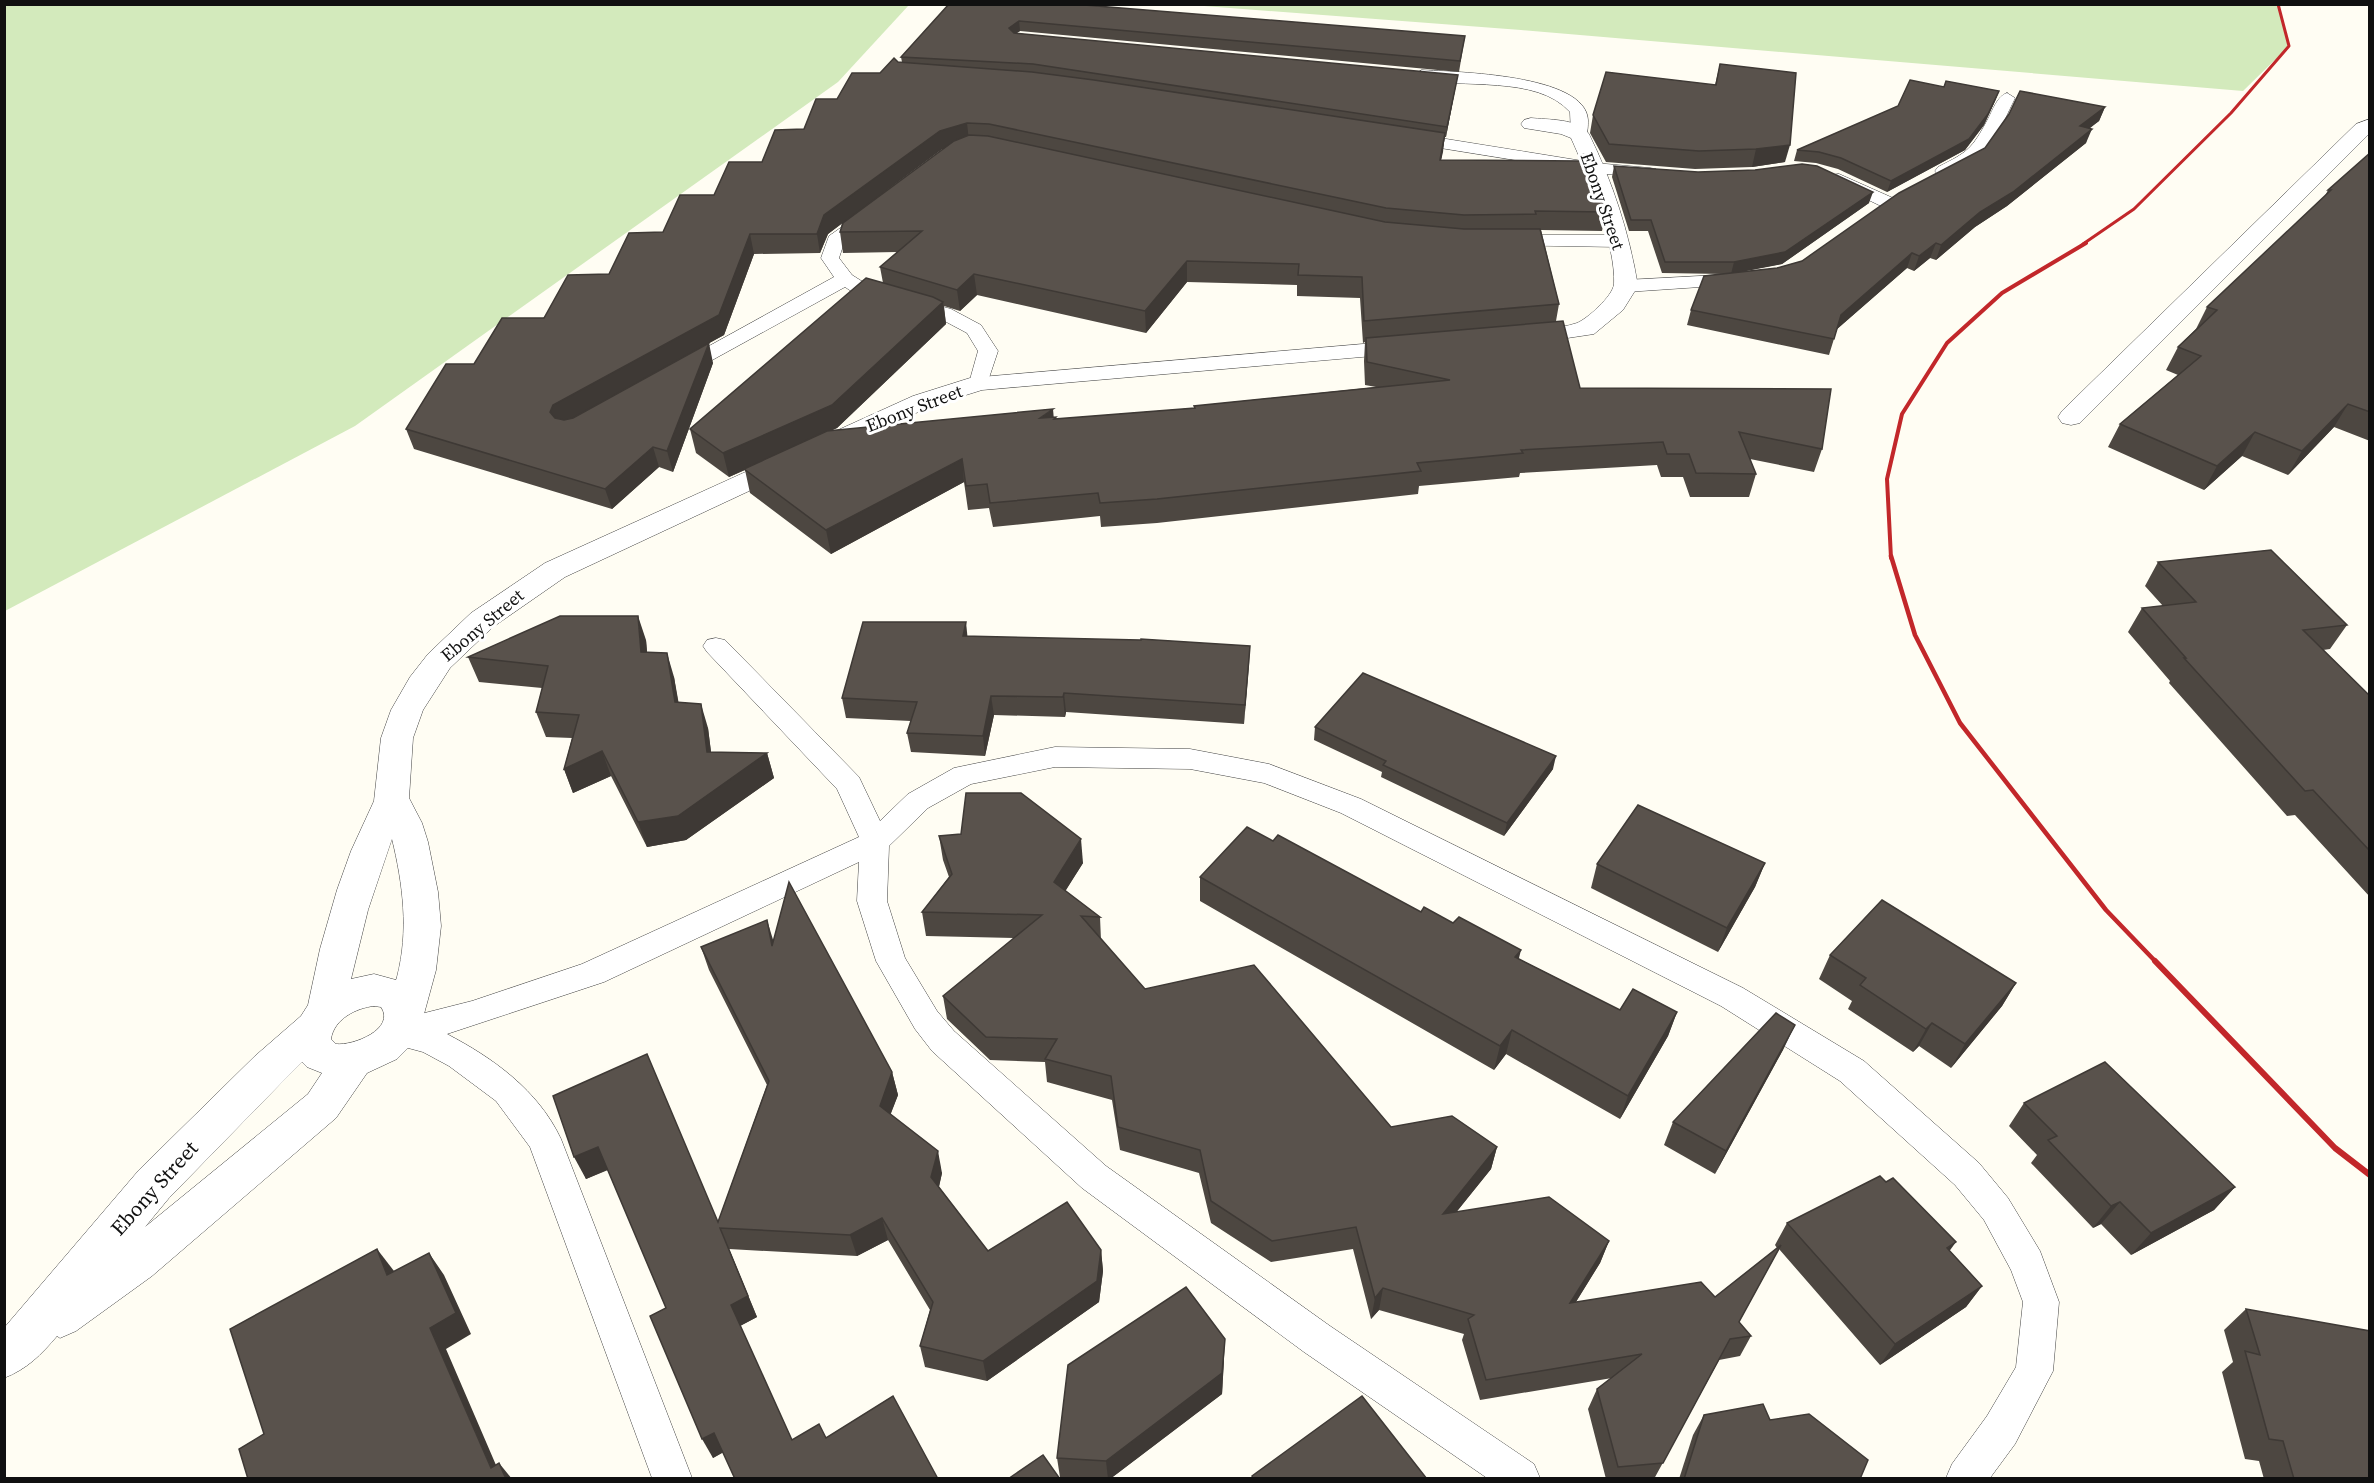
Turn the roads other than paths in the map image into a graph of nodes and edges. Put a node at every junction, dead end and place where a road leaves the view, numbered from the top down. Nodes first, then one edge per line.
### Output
1 (1412, 74) edge
2 (2007, 98) dead end
3 (1531, 124) dead end
4 (2370, 125) edge
5 (1579, 134) junction
6 (1392, 136) edge
7 (1595, 168) junction
8 (1823, 172) edge
9 (1668, 174) edge
10 (1925, 182) edge
11 (1906, 192) edge
12 (1887, 202) junction
13 (883, 205) edge
14 (1869, 215) edge
15 (1484, 241) edge
16 (1619, 241) junction
17 (1758, 278) edge
18 (845, 279) junction
19 (1626, 286) junction
20 (1492, 340) edge
21 (1433, 345) edge
22 (662, 380) edge
23 (979, 383) junction
24 (2071, 417) dead end
25 (716, 646) dead end
26 (392, 798) junction
27 (875, 842) junction
28 (320, 1018) junction
29 (400, 1022) junction
30 (353, 1061) junction
31 (14, 1349) edge
32 (672, 1479) edge
33 (1520, 1479) edge
34 (1966, 1479) edge

1 - 5 lane
2 - 10 lane
3 - 5 street, Ebony Street
4 - 24 street
5 - 7 street, Ebony Street
6 - 7 lane
7 - 9 lane
7 - 16 street, Ebony Street
8 - 12 lane
11 - 12 lane
12 - 14 lane
13 - 18 lane
15 - 16 lane
16 - 19 street, Ebony Street
17 - 19 lane
18 - 22 lane
18 - 23 lane
19 - 20 street
21 - 23 street, Ebony Street
23 - 26 street, Ebony Street
25 - 27 lane
26 - 28 street, Ebony Street
26 - 29 street
27 - 29 lane
27 - 33 lane
27 - 34 lane
28 - 29 street, Ebony Street
28 - 30 street, Ebony Street
28 - 31 street, Ebony Street
29 - 30 street
29 - 32 lane
30 - 31 street

